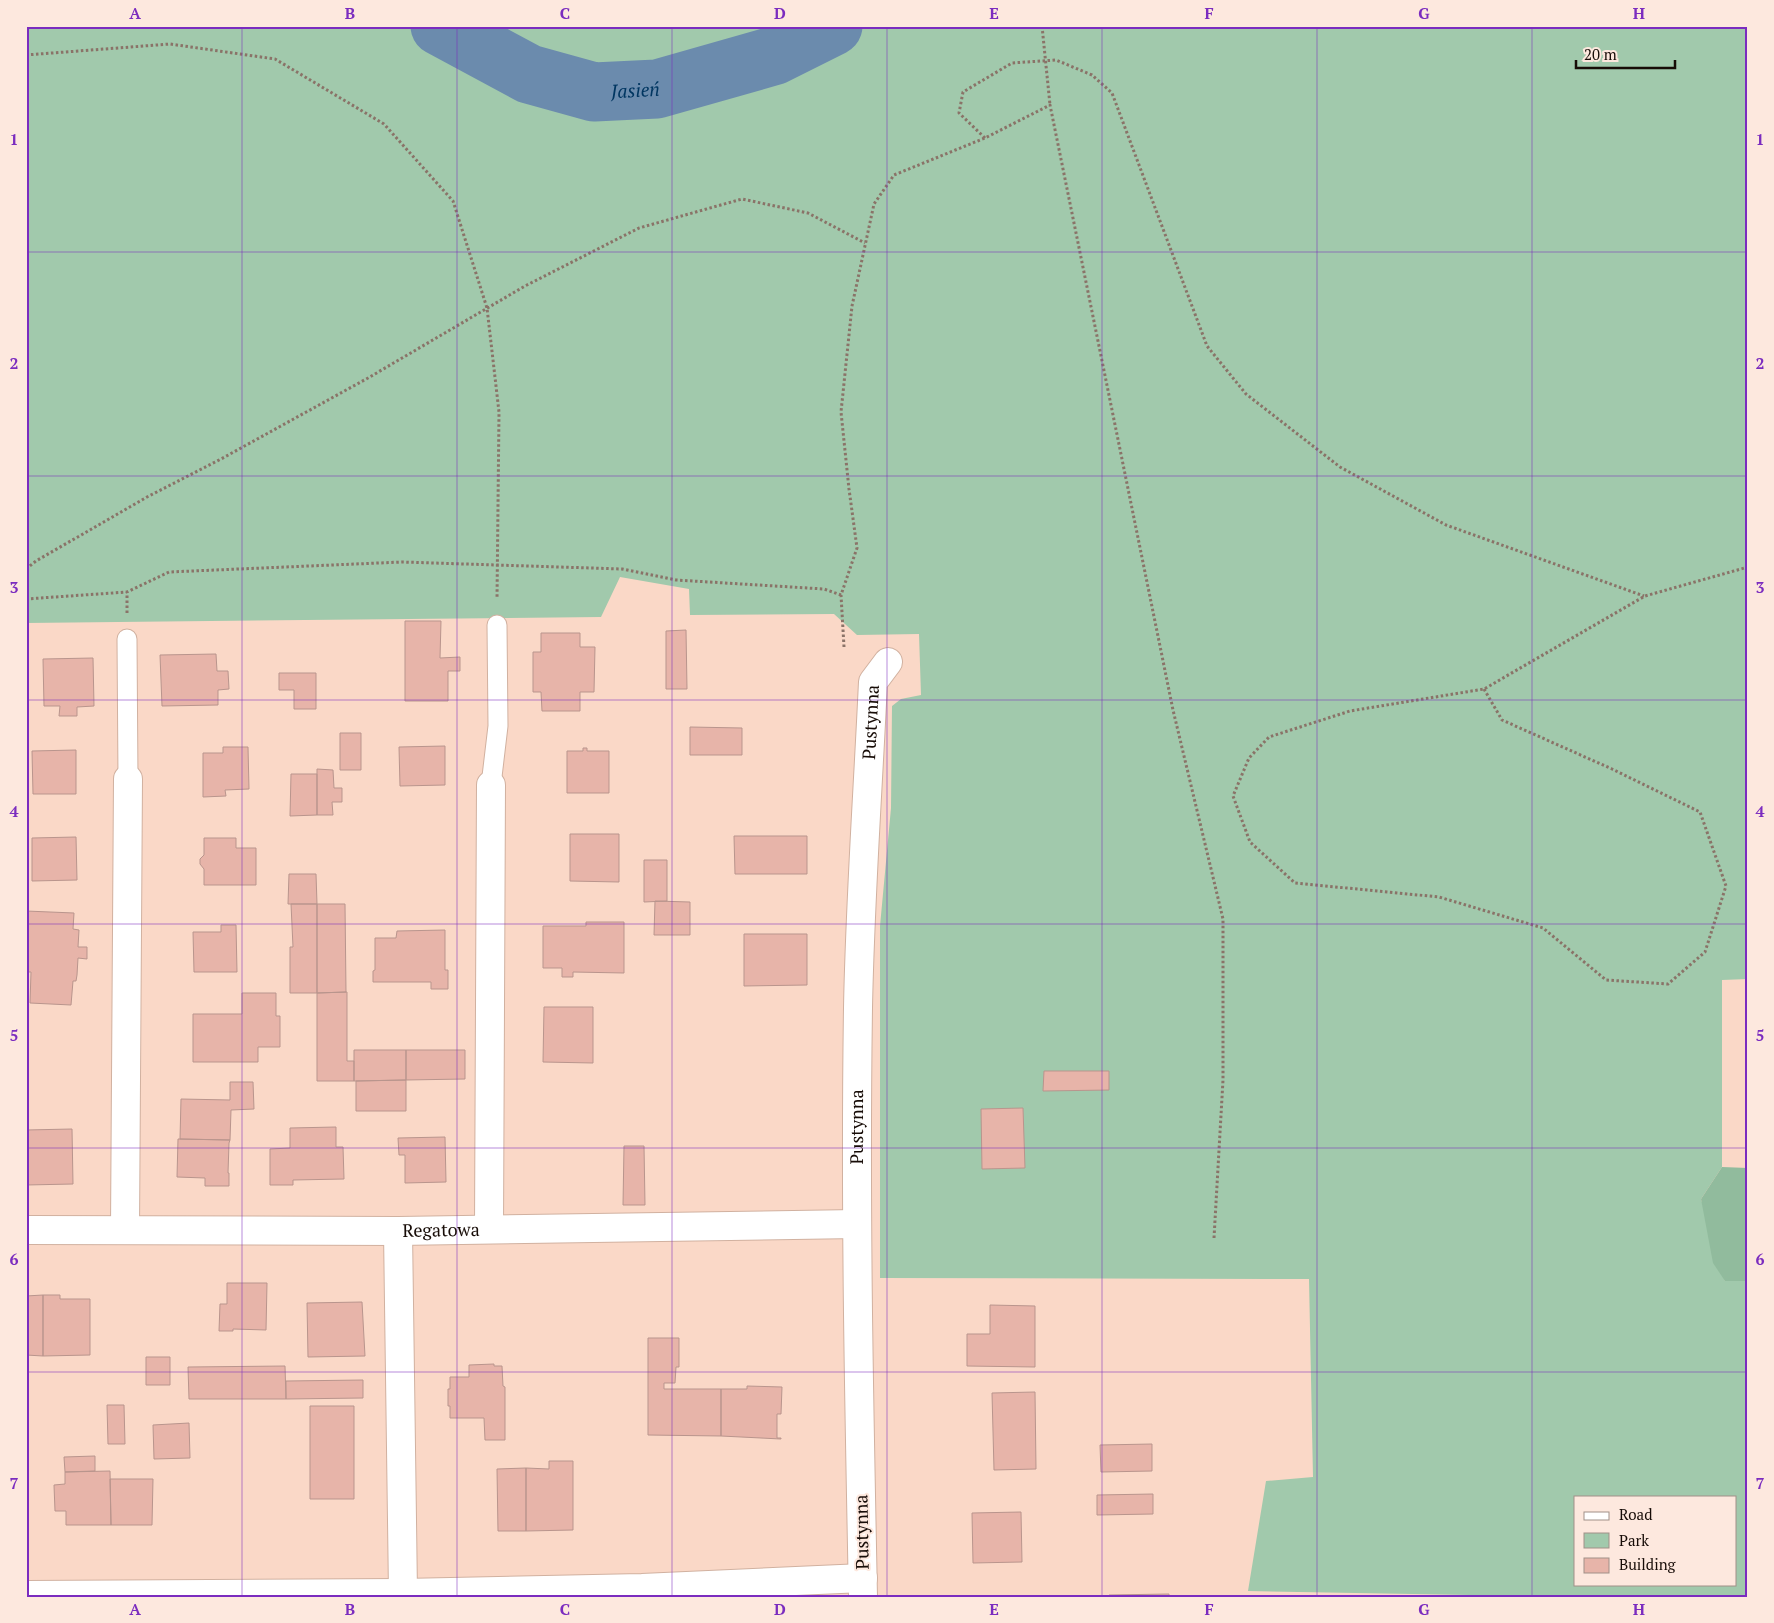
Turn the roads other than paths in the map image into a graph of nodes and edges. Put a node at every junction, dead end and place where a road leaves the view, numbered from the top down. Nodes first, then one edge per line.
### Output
1 (497, 625) road end
2 (127, 639) road end
3 (888, 662) dead end
4 (128, 779) joint
5 (491, 784) joint
6 (856, 1224) junction
7 (489, 1228) junction
8 (125, 1229) junction
9 (26, 1230) edge
10 (398, 1231) junction
11 (863, 1587) edge
12 (403, 1593) junction
13 (26, 1595) edge

1 - 5 lane
2 - 4 lane
3 - 6 street, Pustynna
4 - 8 street
5 - 7 street
6 - 7 street, Regatowa
6 - 11 street, Pustynna
7 - 10 street, Regatowa
8 - 9 street, Regatowa
8 - 10 street, Regatowa
10 - 12 street
11 - 12 street
12 - 13 street

